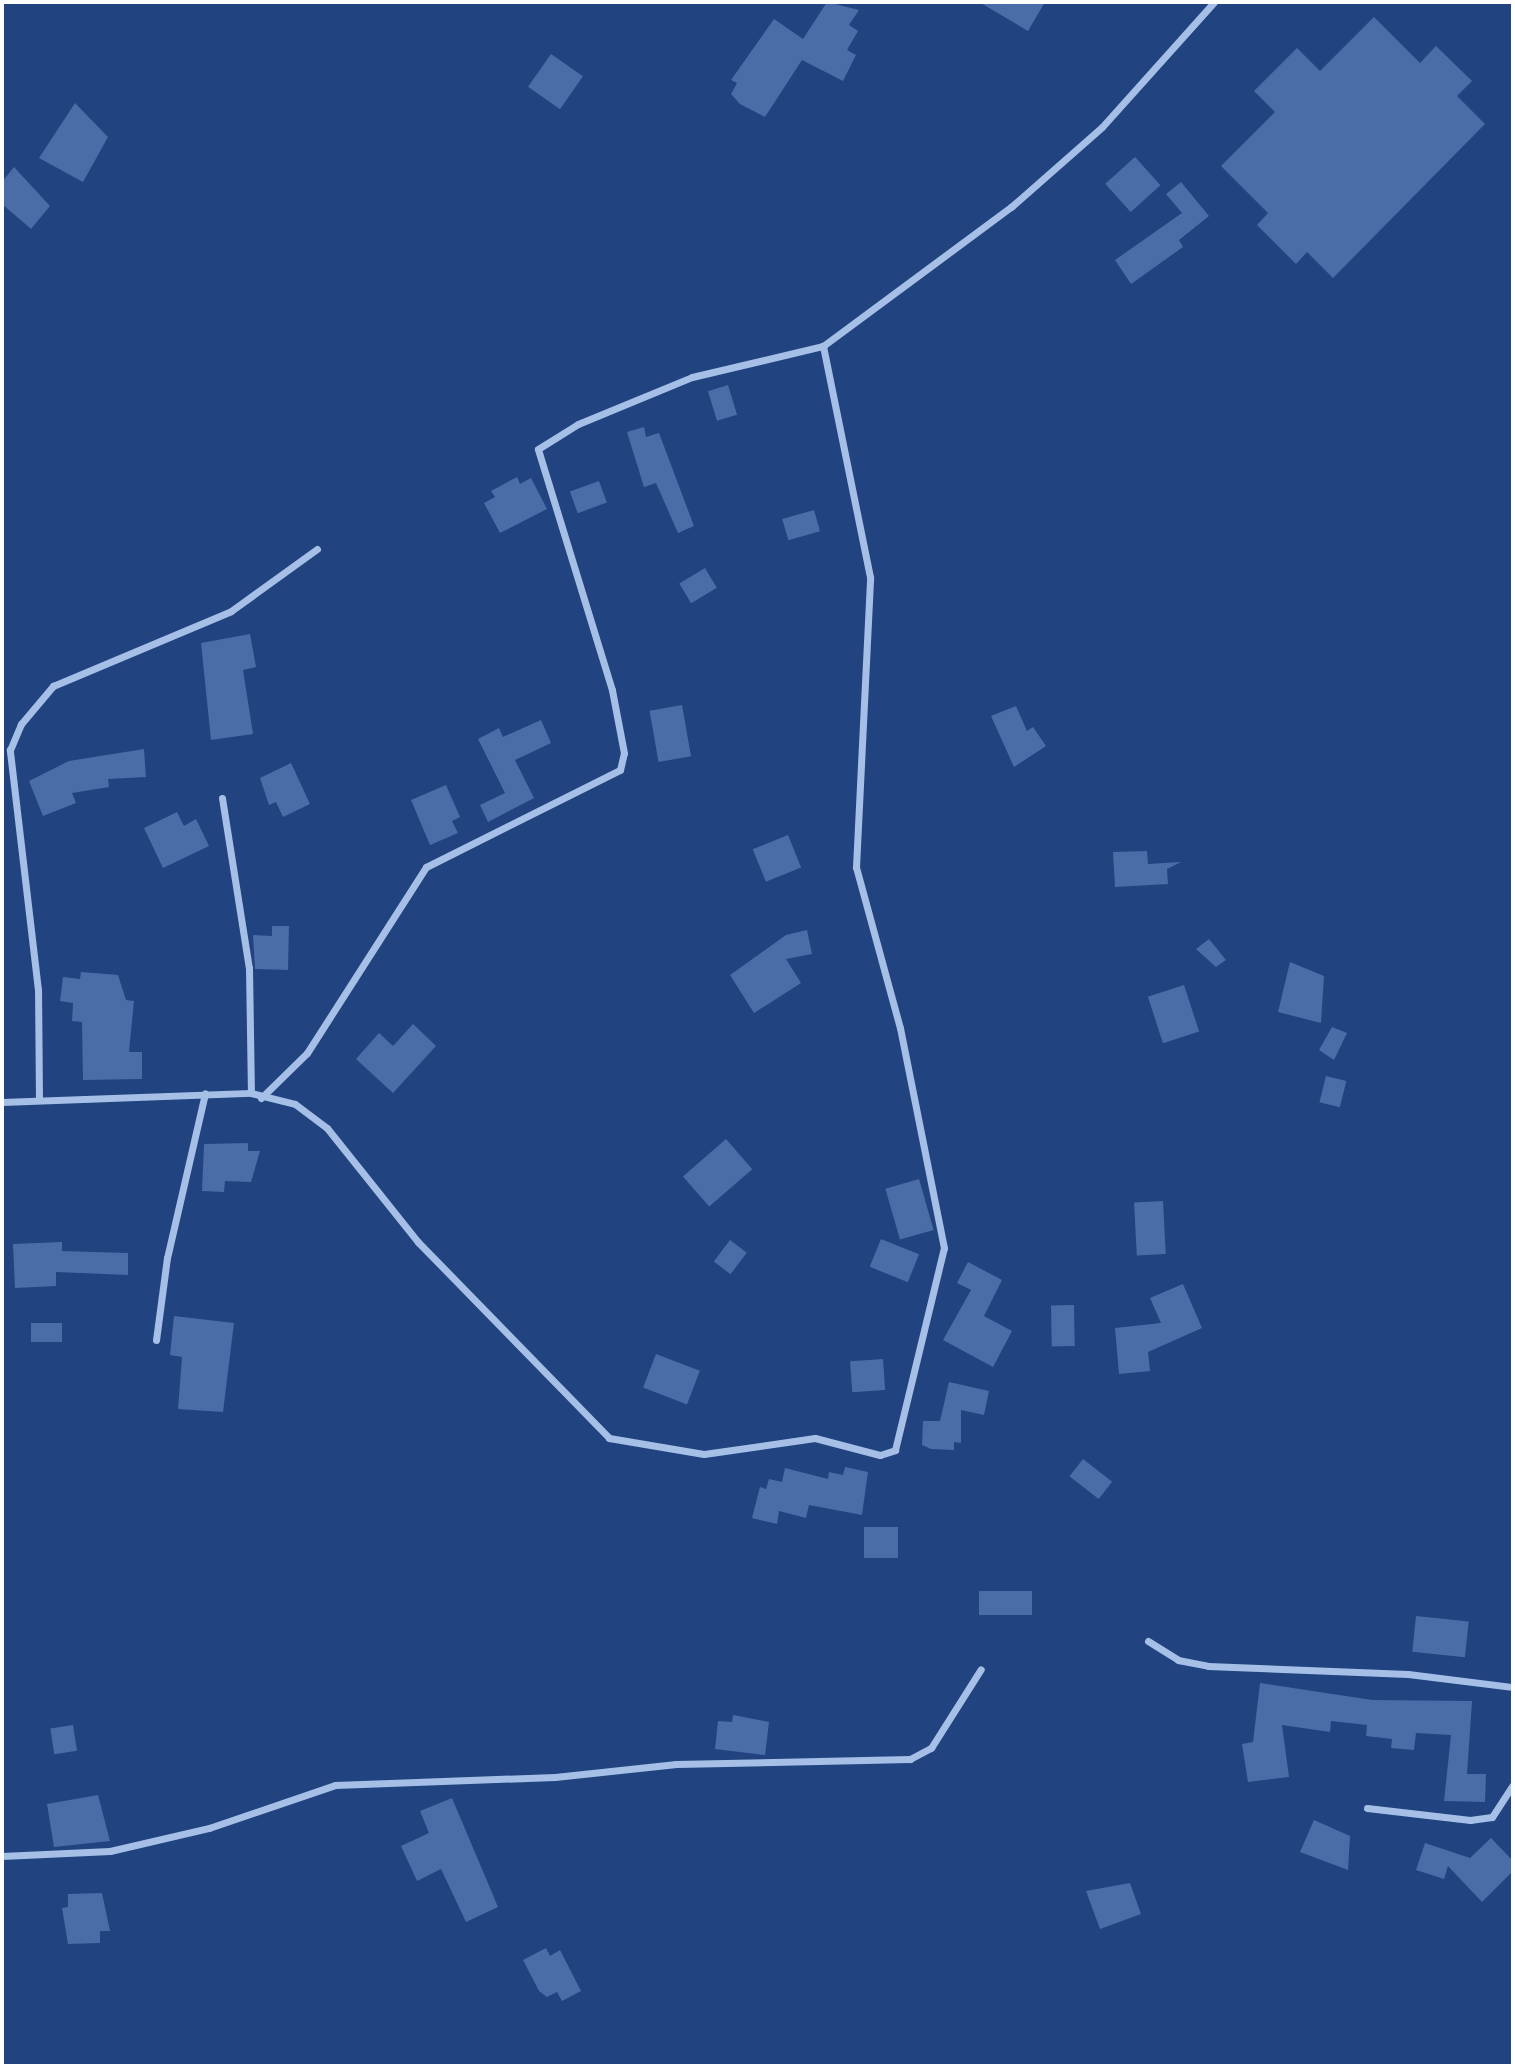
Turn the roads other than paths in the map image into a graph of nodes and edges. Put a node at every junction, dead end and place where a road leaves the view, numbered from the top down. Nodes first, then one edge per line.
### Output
1 (1214, 2) edge
2 (823, 346) junction
3 (317, 549) dead end
4 (222, 798) dead end
5 (205, 1093) junction
6 (251, 1093) junction
7 (261, 1098) junction
8 (39, 1100) junction
9 (2, 1102) edge
10 (156, 1340) dead end
11 (1147, 1641) dead end
12 (981, 1669) dead end
13 (1513, 1687) edge
14 (1513, 1785) edge
15 (1367, 1808) dead end
16 (2, 1857) edge

1 - 2 street
2 - 7 street
2 - 7 street
3 - 8 street
4 - 6 street
5 - 6 street
5 - 8 street
5 - 10 street
6 - 7 street
8 - 9 street
11 - 13 street
12 - 16 street
14 - 15 street

